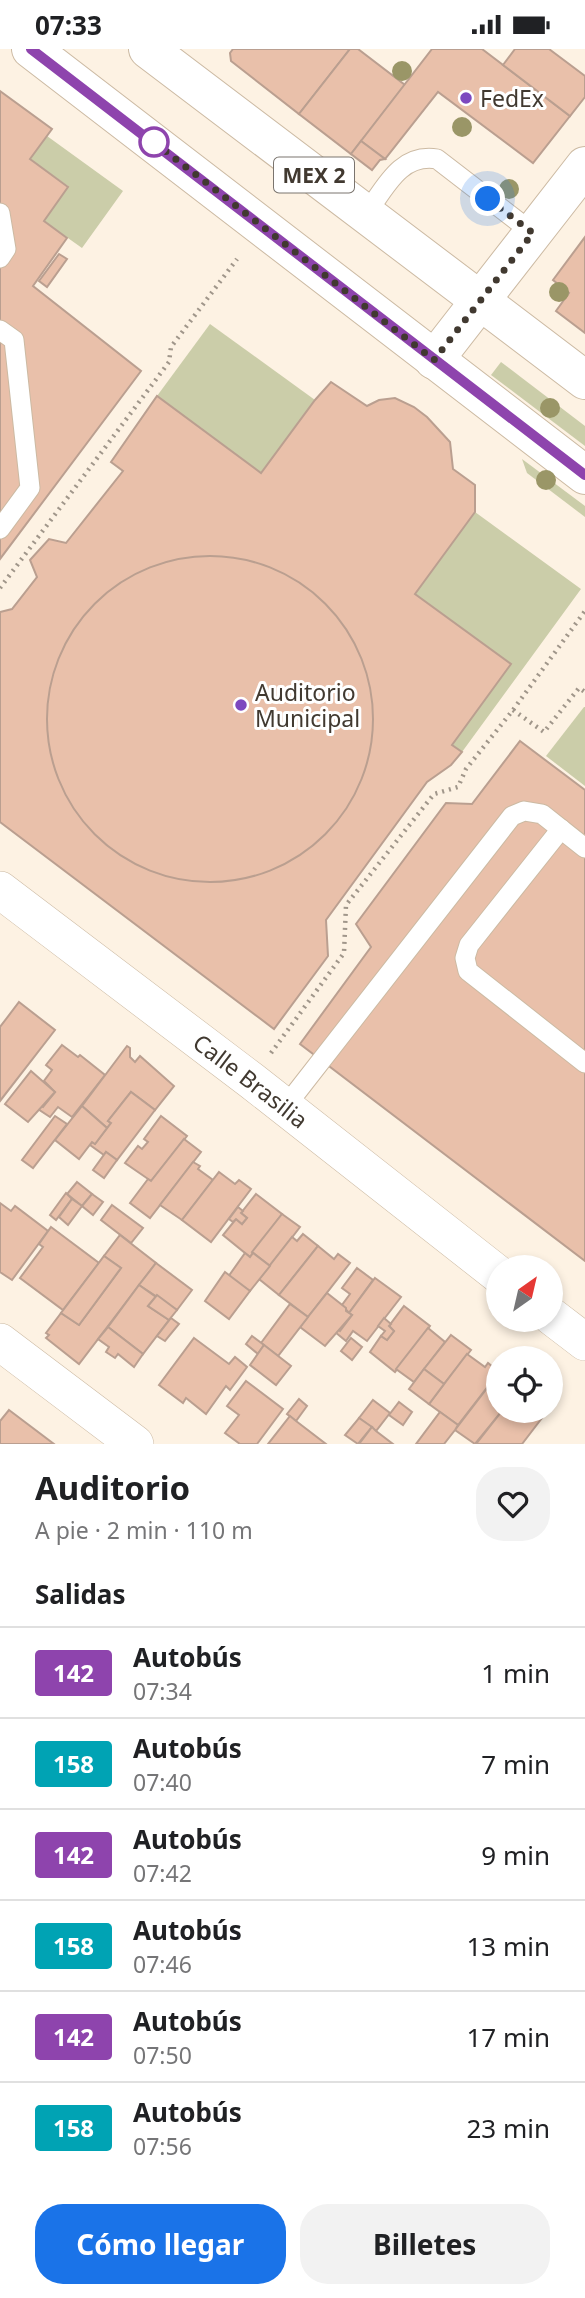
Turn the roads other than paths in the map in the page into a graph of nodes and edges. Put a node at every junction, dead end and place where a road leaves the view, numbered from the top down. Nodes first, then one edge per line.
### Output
1 (31, 49) edge
2 (169, 55) edge
3 (585, 166) edge
4 (0, 213) edge
5 (366, 214) junction
6 (533, 233) junction
7 (0, 258) edge
8 (480, 301) junction
9 (0, 330) edge
10 (434, 360) junction
11 (582, 371) edge
12 (585, 475) edge
13 (0, 529) edge
14 (577, 839) edge
15 (0, 891) edge
16 (585, 1063) edge
17 (285, 1107) junction
18 (486, 1265) edge
19 (564, 1326) edge
20 (0, 1342) edge
21 (585, 1342) edge
22 (135, 1444) edge

1 - 10 main road
2 - 5 main road, MEX 2
3 - 6 main road
4 - 7 lane
5 - 6 lane
5 - 8 main road, MEX 2
6 - 8 main road
8 - 10 main road
8 - 11 main road, MEX 2
9 - 13 lane
10 - 12 main road
14 - 16 lane
14 - 17 lane
15 - 17 street, Calle Brasilia
17 - 18 street, Calle Brasilia
19 - 21 street
20 - 22 street

